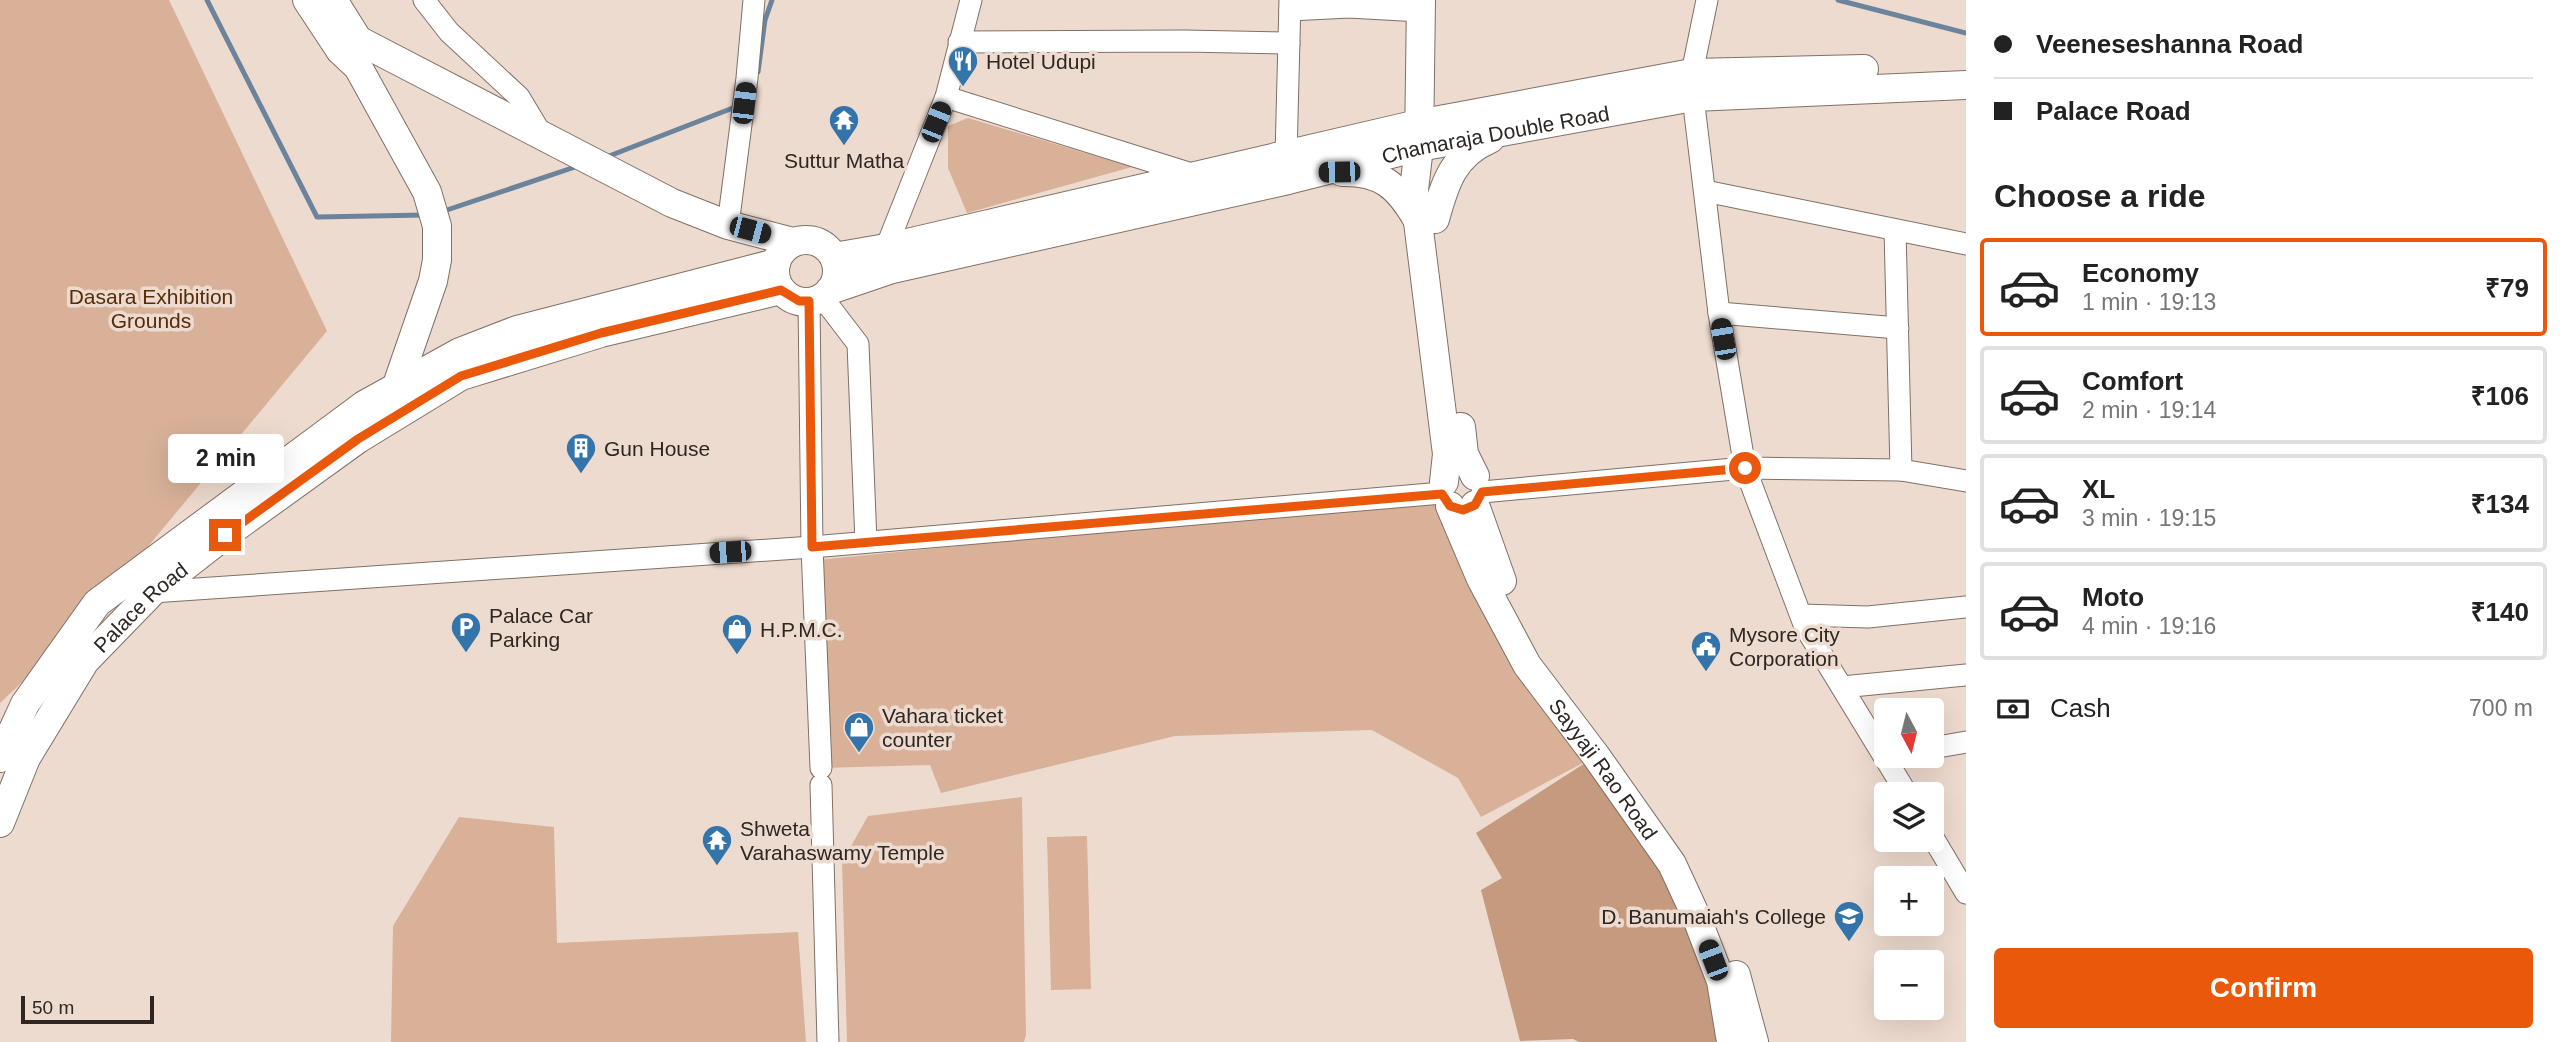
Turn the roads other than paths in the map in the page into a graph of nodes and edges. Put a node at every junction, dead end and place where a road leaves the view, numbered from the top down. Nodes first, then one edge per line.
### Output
1 (307, 0) edge
2 (333, 0) edge
3 (424, 0) edge
4 (754, 0) edge
5 (971, 0) edge
6 (1707, 0) edge
7 (1290, 5) edge
8 (1420, 5) edge
9 (959, 42) junction
10 (1289, 43) junction
11 (352, 52) junction
12 (1966, 67) edge
13 (1693, 85) junction
14 (1966, 85) edge
15 (946, 97) junction
16 (1522, 128) junction
17 (540, 132) junction
18 (1419, 136) junction
19 (1286, 156) junction
20 (1320, 172) junction
21 (1201, 177) junction
22 (1705, 191) junction
23 (1427, 220) junction
24 (728, 225) junction
25 (1895, 230) junction
26 (1966, 244) edge
27 (886, 248) junction
28 (834, 257) junction
29 (783, 265) junction
30 (820, 296) junction
31 (1719, 313) junction
32 (1898, 328) junction
33 (406, 395) junction
34 (1745, 468) junction
35 (1901, 470) junction
36 (1966, 481) edge
37 (1461, 492) junction
38 (866, 542) junction
39 (812, 547) junction
40 (152, 592) junction
41 (1966, 607) edge
42 (1801, 615) junction
43 (1966, 675) edge
44 (1842, 687) junction
45 (1874, 732) edge
46 (1966, 742) edge
47 (1944, 746) edge
48 (0, 758) edge
49 (0, 823) edge
50 (1942, 852) edge
51 (1966, 893) edge
52 (828, 1042) edge
53 (1731, 1042) edge
54 (1754, 1042) edge

1 - 11 main road
2 - 11 main road
3 - 17 street
4 - 24 street
5 - 9 street
6 - 13 street
7 - 8 street
7 - 10 street
8 - 18 main road, Sayyaji Rao Road
9 - 10 street
9 - 15 street
10 - 19 street
11 - 17 main road
11 - 33 main road
12 - 13 main road, Chamaraja Double Road
13 - 14 main road, Chamaraja Double Road
13 - 16 main road, Chamaraja Double Road
13 - 18 main road, Chamaraja Double Road
13 - 22 street
15 - 21 street
15 - 27 street
16 - 18 main road, Chamaraja Double Road
16 - 23 main road
17 - 24 main road
18 - 19 main road
18 - 20 main road, Chamaraja Double Road
18 - 23 main road, Sayyaji Rao Road
19 - 21 main road
20 - 23 main road
20 - 30 main road, Chamaraja Double Road
21 - 27 main road
22 - 25 street
22 - 31 street
23 - 37 main road, Sayyaji Rao Road
24 - 29 main road
25 - 26 street
25 - 32 street
27 - 28 main road
28 - 29 main road
28 - 30 main road
29 - 30 main road
29 - 33 main road
30 - 38 street
30 - 39 street
31 - 32 street
31 - 34 street
32 - 35 street
33 - 40 main road, Palace Road
33 - 48 main road
34 - 35 street
34 - 37 street
34 - 42 street
35 - 36 street
37 - 38 street
37 - 53 main road, Sayyaji Rao Road
37 - 54 main road, Sayyaji Rao Road
38 - 39 street
39 - 40 street
39 - 52 street
40 - 49 main road, Palace Road
41 - 42 street
42 - 44 street
43 - 44 street
44 - 45 street
46 - 47 street
50 - 51 street

